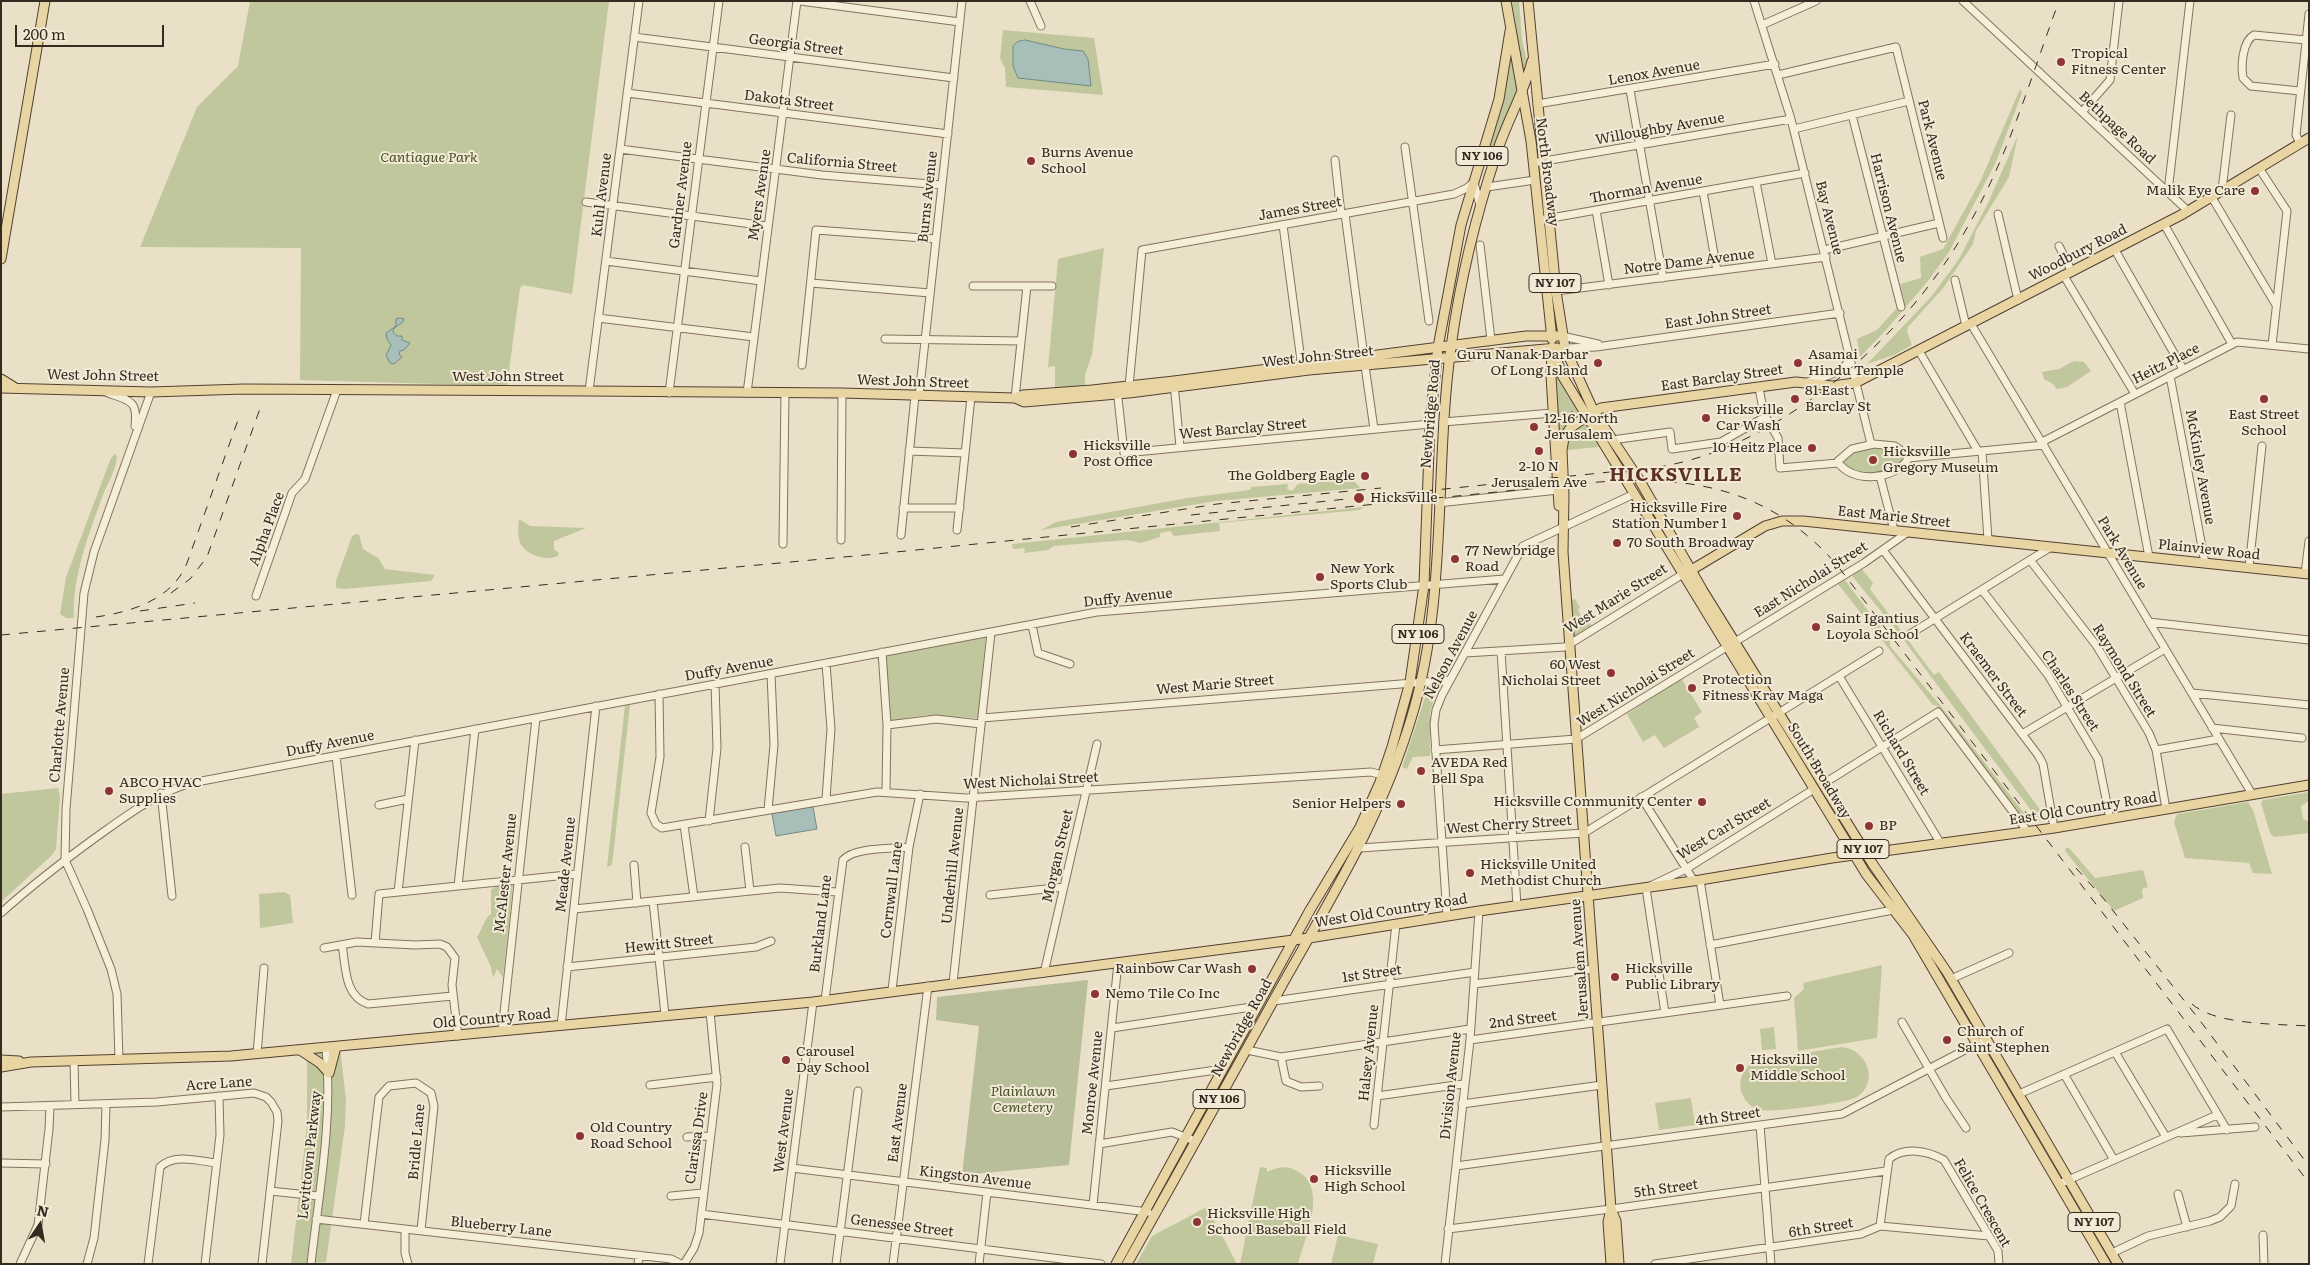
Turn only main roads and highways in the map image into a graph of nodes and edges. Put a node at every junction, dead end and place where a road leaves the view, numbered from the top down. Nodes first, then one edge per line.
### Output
1 (44, 1) edge
2 (1506, 1) edge
3 (1528, 1) edge
4 (1510, 31) junction
5 (1533, 59) junction
6 (1521, 92) junction
7 (2309, 138) edge
8 (1538, 163) junction
9 (1544, 219) junction
10 (1, 259) edge
11 (1551, 335) junction
12 (1562, 336) junction
13 (1451, 345) junction
14 (1438, 346) junction
15 (1552, 348) junction
16 (1565, 348) junction
17 (1436, 359) junction
18 (1449, 359) junction
19 (1365, 361) junction
20 (1302, 368) junction
21 (1246, 371) junction
22 (1, 379) edge
23 (1231, 380) junction
24 (1855, 383) joint
25 (1174, 384) junction
26 (1, 388) edge
27 (17, 388) junction
28 (1118, 391) junction
29 (1591, 414) junction
30 (1430, 428) junction
31 (1440, 473) junction
32 (1428, 504) junction
33 (1562, 528) junction
34 (1437, 531) junction
35 (2107, 552) joint
36 (1687, 572) junction
37 (2307, 574) edge
38 (1775, 715) junction
39 (1382, 775) junction
40 (1392, 779) junction
41 (2309, 785) edge
42 (1353, 838) junction
43 (1361, 844) junction
44 (1861, 854) junction
45 (1589, 896) junction
46 (1309, 938) junction
47 (1294, 940) junction
48 (953, 983) joint
49 (331, 1047) junction
50 (300, 1050) junction
51 (1, 1060) edge
52 (31, 1062) junction
53 (1, 1067) edge
54 (1190, 1139) junction
55 (1611, 1209) junction
56 (1116, 1264) edge
57 (1127, 1264) edge
58 (1611, 1264) edge
59 (1619, 1264) edge
60 (2106, 1264) edge
61 (2118, 1264) edge

1 - 10 main road
2 - 4 main road, North Broadway / NY 106
3 - 5 main road, North Broadway / NY 106
4 - 6 main road, North Broadway / NY 107
4 - 14 main road, NY 106
5 - 6 main road, Newbridge Road / NY 106
5 - 8 main road, North Broadway / NY 107
6 - 8 main road, North Broadway / NY 107
6 - 13 main road, Newbridge Road / NY 106
7 - 24 main road, Woodbury Road
8 - 9 main road, North Broadway / NY 107
8 - 9 main road, North Broadway / NY 107
9 - 11 main road, North Broadway / NY 107
9 - 12 main road, North Broadway / NY 107
11 - 12 main road, West John Street
11 - 13 main road, West John Street
11 - 15 main road, North Broadway / NY 107
12 - 16 main road, North Broadway / NY 107
13 - 14 main road, West John Street
13 - 18 main road, Newbridge Road / NY 106
14 - 17 main road, NY 106
14 - 19 main road, West John Street
15 - 16 main road, West John Street
15 - 18 main road, West John Street
15 - 29 main road, South Broadway / NY 107
15 - 33 main road, Jerusalem Avenue
16 - 29 main road, South Broadway / NY 107
17 - 18 main road, West John Street
17 - 19 main road, West John Street
17 - 30 main road, NY 106
18 - 31 main road, Newbridge Road / NY 106
19 - 20 main road, West John Street
20 - 21 main road, West John Street
20 - 23 main road, West John Street
21 - 23 main road
21 - 25 main road, West John Street
22 - 27 main road
23 - 25 main road, West John Street
24 - 29 main road, East Barclay Street
25 - 28 main road, West John Street
25 - 28 main road, West John Street
26 - 27 main road, West John Street
27 - 28 main road, West John Street
29 - 33 main road, Jerusalem Avenue
29 - 36 main road, South Broadway / NY 107
29 - 36 main road, South Broadway / NY 107
30 - 31 main road
30 - 32 main road, NY 106
31 - 34 main road, Newbridge Road / NY 106
32 - 34 main road
32 - 39 main road, NY 106
33 - 45 main road, Jerusalem Avenue
34 - 40 main road, Newbridge Road / NY 106
35 - 36 main road, East Marie Street
35 - 37 main road, Plainview Road
36 - 38 main road, South Broadway / NY 107
36 - 38 main road, South Broadway / NY 107
38 - 44 main road, South Broadway / NY 107
38 - 44 main road, South Broadway / NY 107
39 - 40 main road
39 - 42 main road, NY 106
40 - 43 main road, NY 106
41 - 44 main road, East Old Country Road
42 - 43 main road
42 - 47 main road, NY 106
43 - 46 main road, NY 106
44 - 45 main road, West Old Country Road
44 - 60 main road, South Broadway / NY 107
44 - 61 main road, South Broadway / NY 107
45 - 46 main road, West Old Country Road
45 - 55 main road, Jerusalem Avenue
46 - 47 main road, West Old Country Road
46 - 54 main road, Newbridge Road / NY 106
47 - 48 main road, West Old Country Road
47 - 54 main road, Newbridge Road / NY 106
48 - 49 main road, Old Country Road
49 - 50 main road, Old Country Road
49 - 50 main road
50 - 52 main road, Old Country Road
51 - 52 main road, Old Country Road
52 - 53 main road, Old Country Road
54 - 56 main road, Newbridge Road / NY 106
54 - 57 main road, Newbridge Road / NY 106
55 - 58 main road, Jerusalem Avenue
55 - 59 main road, Jerusalem Avenue

